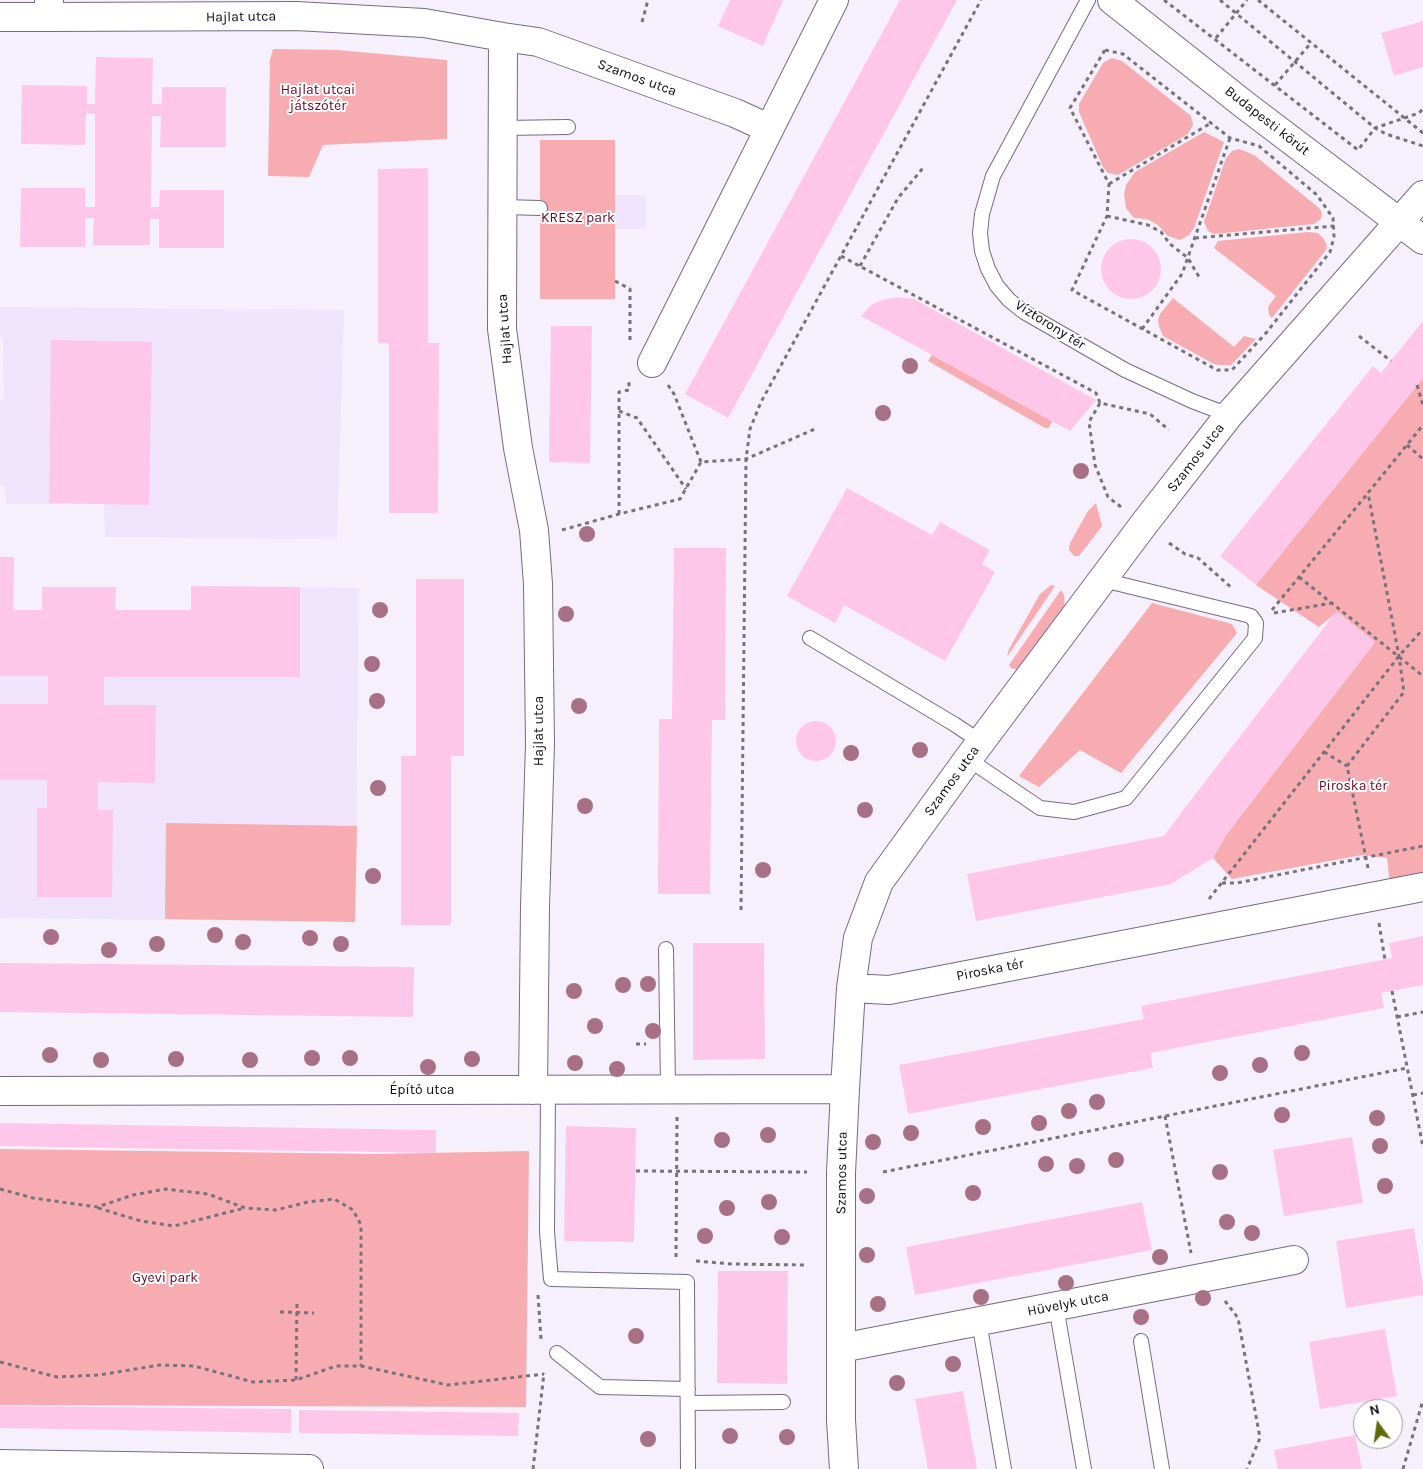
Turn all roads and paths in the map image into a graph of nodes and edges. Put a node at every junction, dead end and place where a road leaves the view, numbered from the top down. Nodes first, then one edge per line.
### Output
1 (648, 0) edge
2 (834, 0) edge
3 (981, 0) edge
4 (1088, 0) edge
5 (1112, 0) edge
6 (1164, 0) edge
7 (1220, 0) edge
8 (1247, 0) edge
9 (1258, 0) edge
10 (49, 8) edge
11 (1237, 13) junction
12 (0, 17) edge
13 (642, 22) dead end
14 (503, 37) junction
15 (1216, 39) junction
16 (1311, 43) junction
17 (1296, 62) junction
18 (1275, 85) junction
19 (1423, 109) edge
20 (1405, 118) junction
21 (1212, 123) junction
22 (568, 127) dead end
23 (503, 128) junction
24 (768, 128) junction
25 (1375, 128) junction
26 (1423, 133) edge
27 (1230, 138) junction
28 (1423, 146) edge
29 (923, 168) dead end
30 (1109, 184) junction
31 (1423, 195) edge
32 (503, 207) junction
33 (540, 208) dead end
34 (1107, 216) junction
35 (1400, 222) junction
36 (1334, 226) junction
37 (1195, 238) junction
38 (1423, 240) edge
39 (841, 256) junction
40 (1188, 258) junction
41 (860, 266) junction
42 (1200, 277) dead end
43 (615, 281) dead end
44 (1142, 329) junction
45 (1359, 336) dead end
46 (630, 344) dead end
47 (1391, 360) dead end
48 (641, 367) junction
49 (1417, 385) dead end
50 (1100, 403) junction
51 (1423, 405) edge
52 (618, 411) junction
53 (1229, 415) junction
54 (1423, 425) edge
55 (815, 429) dead end
56 (1168, 430) dead end
57 (1407, 445) junction
58 (746, 459) junction
59 (1423, 459) edge
60 (702, 462) junction
61 (686, 488) junction
62 (1368, 493) junction
63 (1121, 508) dead end
64 (619, 514) junction
65 (534, 530) junction
66 (1169, 543) dead end
67 (1299, 577) junction
68 (1103, 580) junction
69 (1234, 589) dead end
70 (1332, 603) junction
71 (1423, 629) edge
72 (810, 638) dead end
73 (1399, 656) junction
74 (1423, 676) edge
75 (974, 751) junction
76 (1324, 752) junction
77 (1347, 766) junction
78 (1423, 846) edge
79 (1366, 856) junction
80 (1222, 883) junction
81 (1423, 887) edge
82 (1374, 896) junction
83 (741, 910) dead end
84 (1186, 932) junction
85 (666, 949) dead end
86 (1385, 960) dead end
87 (851, 988) junction
88 (1392, 991) dead end
89 (1423, 1012) edge
90 (1397, 1017) junction
91 (1407, 1068) junction
92 (672, 1089) junction
93 (845, 1089) junction
94 (541, 1090) junction
95 (0, 1091) edge
96 (1423, 1093) edge
97 (1412, 1095) junction
98 (1165, 1116) junction
99 (1421, 1131) edge
100 (1423, 1146) edge
101 (636, 1172) dead end
102 (677, 1172) junction
103 (807, 1172) dead end
104 (883, 1172) dead end
105 (0, 1189) edge
106 (97, 1207) junction
107 (245, 1208) junction
108 (684, 1260) dead end
109 (1294, 1260) dead end
110 (693, 1261) dead end
111 (805, 1265) dead end
112 (1201, 1278) junction
113 (551, 1279) junction
114 (297, 1300) dead end
115 (1056, 1306) junction
116 (280, 1312) dead end
117 (297, 1312) junction
118 (314, 1313) dead end
119 (979, 1321) junction
120 (1141, 1341) dead end
121 (542, 1345) dead end
122 (841, 1348) junction
123 (557, 1353) dead end
124 (0, 1362) edge
125 (543, 1364) dead end
126 (360, 1366) junction
127 (544, 1374) junction
128 (296, 1380) junction
129 (688, 1389) junction
130 (1423, 1400) edge
131 (783, 1402) dead end
132 (689, 1403) junction
133 (1422, 1405) edge
134 (0, 1464) edge
135 (309, 1469) edge
136 (533, 1469) edge
137 (688, 1469) edge
138 (844, 1469) edge
139 (1004, 1469) edge
140 (1084, 1469) edge
141 (1162, 1469) edge
142 (1246, 1469) edge
143 (1403, 1469) edge

1 - 13 path
2 - 24 street
3 - 39 path
4 - 53 lane, Víztorony tér
5 - 35 street, Budapesti körút
6 - 15 path
7 - 11 path
8 - 11 path
9 - 16 path
10 - 12 street
10 - 14 street, Hajlat utca
11 - 15 path
11 - 17 path
14 - 23 street, Hajlat utca
14 - 24 street, Szamos utca
15 - 18 path
16 - 17 path
16 - 20 path
17 - 18 path
17 - 25 path
18 - 25 path
19 - 20 path
20 - 25 path
20 - 26 path
21 - 27 path
21 - 30 path
21 - 30 path
22 - 23 lane
23 - 32 street, Hajlat utca
24 - 48 street
25 - 28 path
27 - 36 path
27 - 37 path
29 - 41 path
30 - 34 path
31 - 35 street, Szamos utca
32 - 33 lane
32 - 65 street, Hajlat utca
34 - 40 path
34 - 44 path
35 - 38 street, Budapesti körút
35 - 53 street, Szamos utca
36 - 37 path
36 - 44 path
37 - 40 path
39 - 41 path
39 - 58 path
40 - 42 path
40 - 44 path
41 - 50 path
43 - 46 path
45 - 47 path
48 - 52 path
48 - 60 path
49 - 51 path
50 - 56 path
50 - 63 path
52 - 61 path
52 - 64 path
53 - 68 street, Szamos utca
54 - 57 path
55 - 58 path
57 - 59 path
57 - 62 path
58 - 60 path
58 - 83 path
60 - 61 path
61 - 64 path
62 - 67 path
62 - 73 path
64 - 65 path
65 - 94 street, Hajlat utca
66 - 69 path
67 - 70 path
67 - 70 path
68 - 75 street, Szamos utca
68 - 75 lane
70 - 73 path
71 - 73 path
72 - 75 lane
73 - 74 path
73 - 76 path
73 - 77 path
75 - 87 street, Szamos utca
76 - 77 path
76 - 80 path
77 - 79 path
78 - 79 path
79 - 80 path
79 - 82 path
80 - 84 path
81 - 82 street, Piroska tér
82 - 84 street, Piroska tér
82 - 86 path
84 - 87 street, Piroska tér
85 - 92 lane
87 - 93 street, Szamos utca
88 - 90 path
89 - 90 path
90 - 91 path
91 - 97 path
91 - 98 path
92 - 93 street, Építő utca
92 - 94 street, Építő utca
92 - 102 path
93 - 122 street, Szamos utca
94 - 95 street, Építő utca
94 - 113 lane
96 - 97 path
97 - 99 path
98 - 104 path
98 - 112 path
99 - 100 path
101 - 102 path
102 - 103 path
102 - 108 path
105 - 106 path
106 - 107 path
106 - 107 path
107 - 126 path
109 - 112 street, Hüvelyk utca
110 - 111 path
112 - 115 street, Hüvelyk utca
112 - 142 path
113 - 121 path
113 - 129 lane
114 - 117 path
115 - 119 street, Hüvelyk utca
115 - 140 lane
116 - 117 path
117 - 118 path
117 - 128 path
119 - 122 street, Hüvelyk utca
119 - 139 lane
120 - 141 lane
122 - 138 street, Szamos utca
123 - 129 lane
124 - 128 path
125 - 127 path
126 - 127 path
126 - 128 path
127 - 136 path
129 - 132 lane
130 - 133 path
131 - 132 lane
132 - 137 lane
133 - 143 path
134 - 135 street

